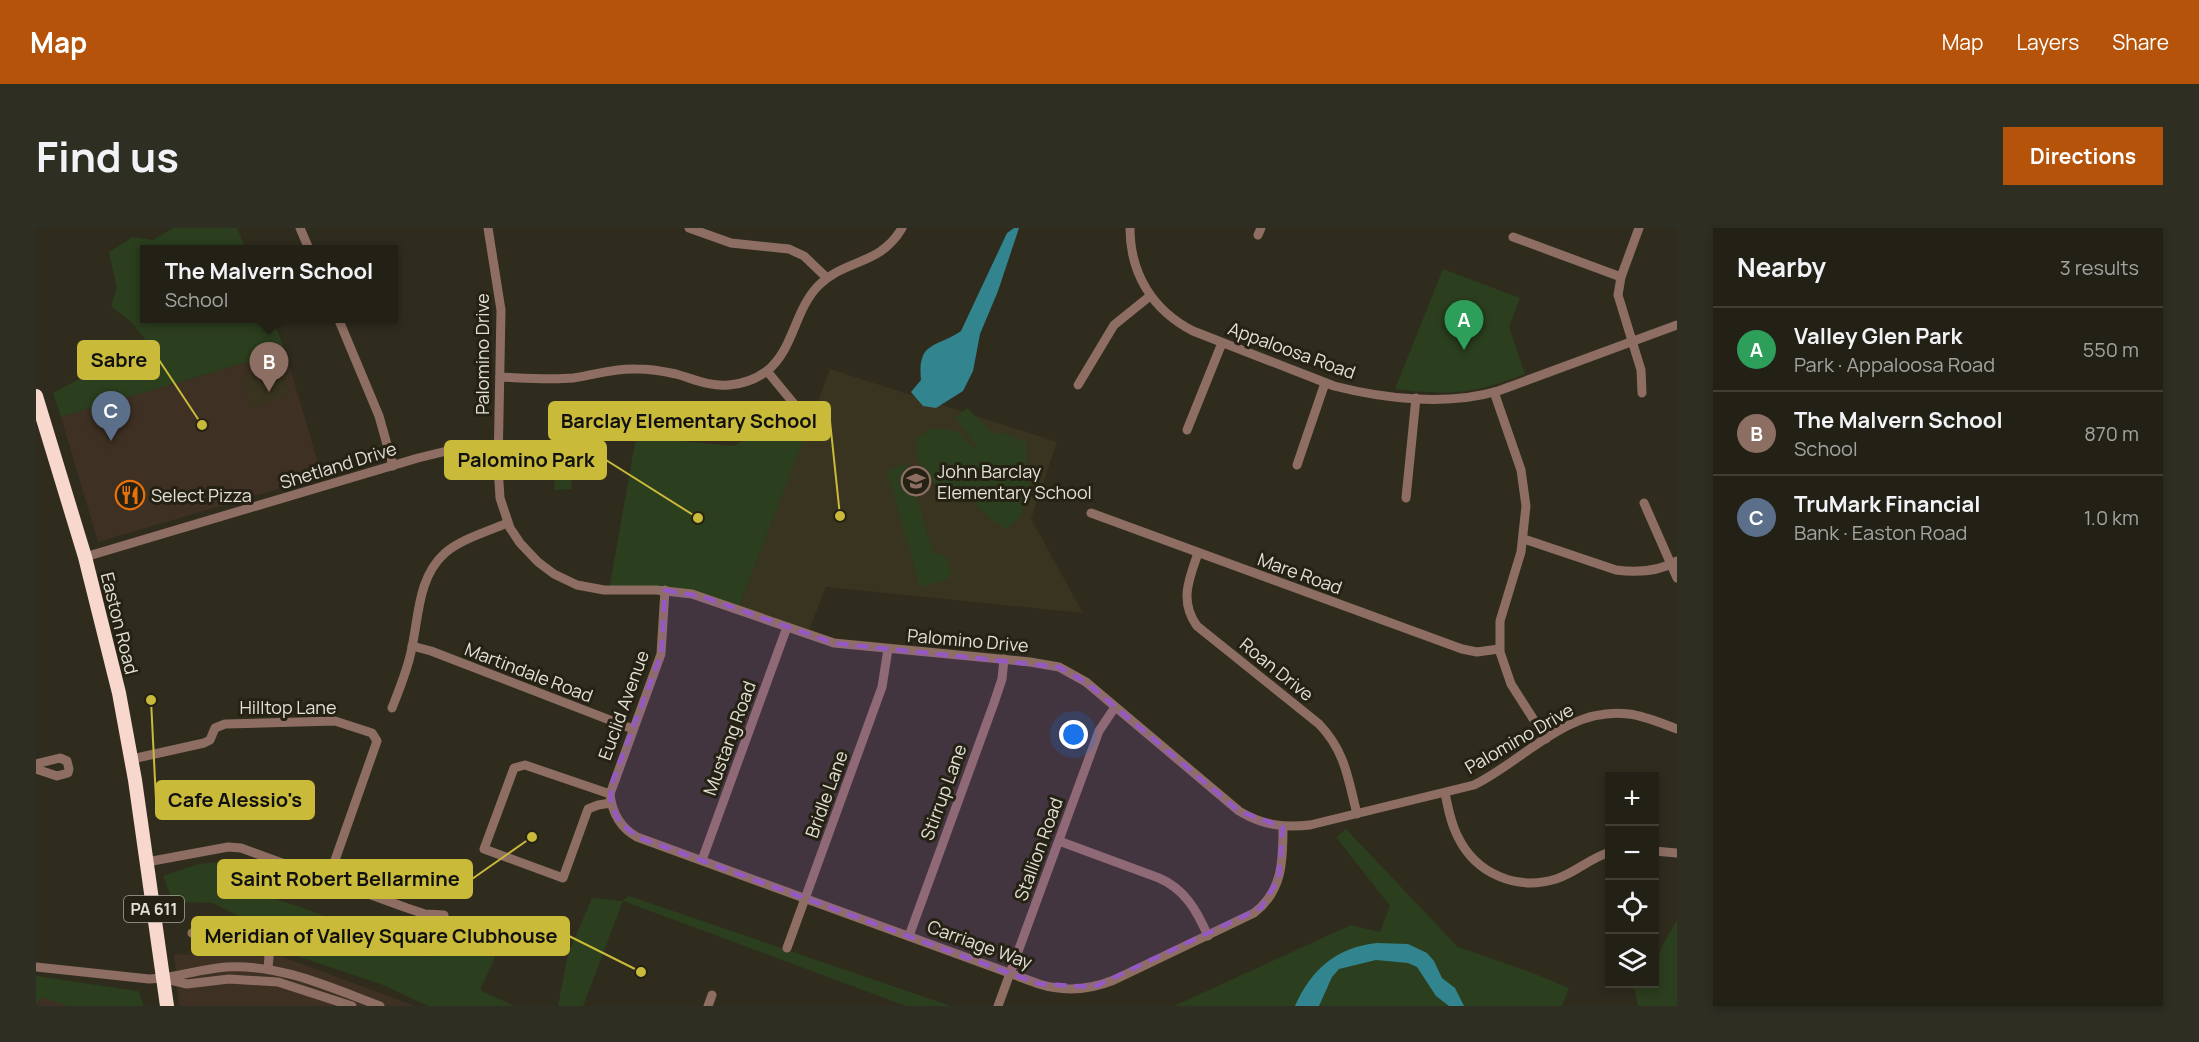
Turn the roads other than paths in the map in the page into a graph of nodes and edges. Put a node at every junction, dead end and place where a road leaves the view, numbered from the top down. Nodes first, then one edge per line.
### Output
1 (300, 228) edge
2 (488, 228) edge
3 (689, 228) edge
4 (902, 228) edge
5 (1130, 228) edge
6 (1639, 228) edge
7 (1513, 237) dead end
8 (307, 245) edge
9 (1621, 277) junction
10 (827, 278) junction
11 (1150, 296) junction
12 (340, 323) edge
13 (1677, 325) edge
14 (1632, 341) junction
15 (1222, 343) junction
16 (767, 370) junction
17 (500, 377) junction
18 (1325, 383) junction
19 (1078, 385) dead end
20 (1494, 392) junction
21 (1642, 393) dead end
22 (36, 396) edge
23 (1416, 398) junction
24 (804, 416) dead end
25 (1187, 430) dead end
26 (499, 446) junction
27 (1297, 465) dead end
28 (393, 466) junction
29 (1406, 498) dead end
30 (1644, 503) dead end
31 (1091, 513) dead end
32 (507, 523) junction
33 (1524, 539) junction
34 (1198, 553) junction
35 (85, 557) junction
36 (1674, 563) edge
37 (1677, 578) edge
38 (665, 590) junction
39 (787, 627) junction
40 (412, 646) junction
41 (888, 649) junction
42 (1499, 649) junction
43 (1004, 659) junction
44 (1115, 706) junction
45 (392, 708) dead end
46 (633, 729) junction
47 (1677, 729) edge
48 (1546, 739) junction
49 (132, 759) junction
50 (36, 764) edge
51 (36, 769) edge
52 (1445, 793) junction
53 (611, 802) junction
54 (1357, 814) junction
55 (1283, 826) junction
56 (1059, 841) junction
57 (1659, 851) edge
58 (1677, 853) edge
59 (1605, 855) edge
60 (702, 860) junction
61 (147, 862) junction
62 (328, 880) junction
63 (805, 898) junction
64 (444, 915) dead end
65 (192, 933) dead end
66 (909, 936) junction
67 (1208, 936) junction
68 (787, 948) dead end
69 (36, 967) edge
70 (268, 969) junction
71 (1010, 973) junction
72 (164, 978) junction
73 (711, 995) dead end
74 (167, 1006) edge
75 (352, 1006) edge
76 (380, 1006) edge
77 (708, 1006) edge
78 (998, 1006) edge

1 - 8 street
2 - 17 street, Palomino Drive
3 - 10 street
4 - 10 street
5 - 11 street, Appaloosa Road
6 - 9 street
7 - 9 street
9 - 14 street
10 - 16 street
11 - 15 street, Appaloosa Road
11 - 19 street
12 - 28 street
13 - 14 street, Appaloosa Road
14 - 20 street, Appaloosa Road
14 - 21 street
15 - 18 street, Appaloosa Road
15 - 25 street
16 - 17 street
16 - 24 street
17 - 26 street, Palomino Drive
18 - 23 street, Appaloosa Road
18 - 27 street
20 - 23 street, Appaloosa Road
20 - 33 street
22 - 35 highway, Easton Road / PA 611
23 - 29 street
26 - 28 street, Shetland Drive
26 - 32 street, Palomino Drive
28 - 35 street, Shetland Drive
30 - 36 street
31 - 34 street, Mare Road
32 - 38 street, Palomino Drive
32 - 40 street
33 - 36 street
33 - 42 street
34 - 42 street, Mare Road
34 - 54 street, Roan Drive
35 - 49 highway, Easton Road / PA 611
36 - 37 street
38 - 39 street, Palomino Drive
38 - 46 street, Euclid Avenue
39 - 41 street, Palomino Drive
39 - 60 street, Mustang Road
40 - 45 street
40 - 46 street, Martindale Road
41 - 43 street, Palomino Drive
41 - 63 street, Bridle Lane
42 - 48 street
43 - 44 street, Palomino Drive
43 - 66 street, Stirrup Lane
44 - 55 street, Palomino Drive
44 - 56 street, Stallion Road
46 - 53 street, Euclid Avenue
47 - 48 street, Palomino Drive
48 - 52 street, Palomino Drive
49 - 61 highway, Easton Road / PA 611
49 - 62 street, Hilltop Lane
50 - 51 street
52 - 54 street, Palomino Drive
52 - 59 street
53 - 53 street
53 - 60 street, Carriage Way
54 - 55 street, Palomino Drive
55 - 67 street, Carriage Way
56 - 67 street
56 - 71 street, Stallion Road
57 - 58 street
60 - 63 street, Carriage Way
61 - 62 street
61 - 72 highway, Easton Road / PA 611
62 - 64 street
63 - 66 street, Carriage Way
63 - 68 street, Bridle Lane
65 - 70 street
66 - 71 street, Carriage Way
67 - 71 street, Carriage Way
69 - 72 street
70 - 72 street
70 - 76 street
71 - 78 street, Stallion Road
72 - 74 highway, Easton Road / PA 611
72 - 75 street
73 - 77 street

